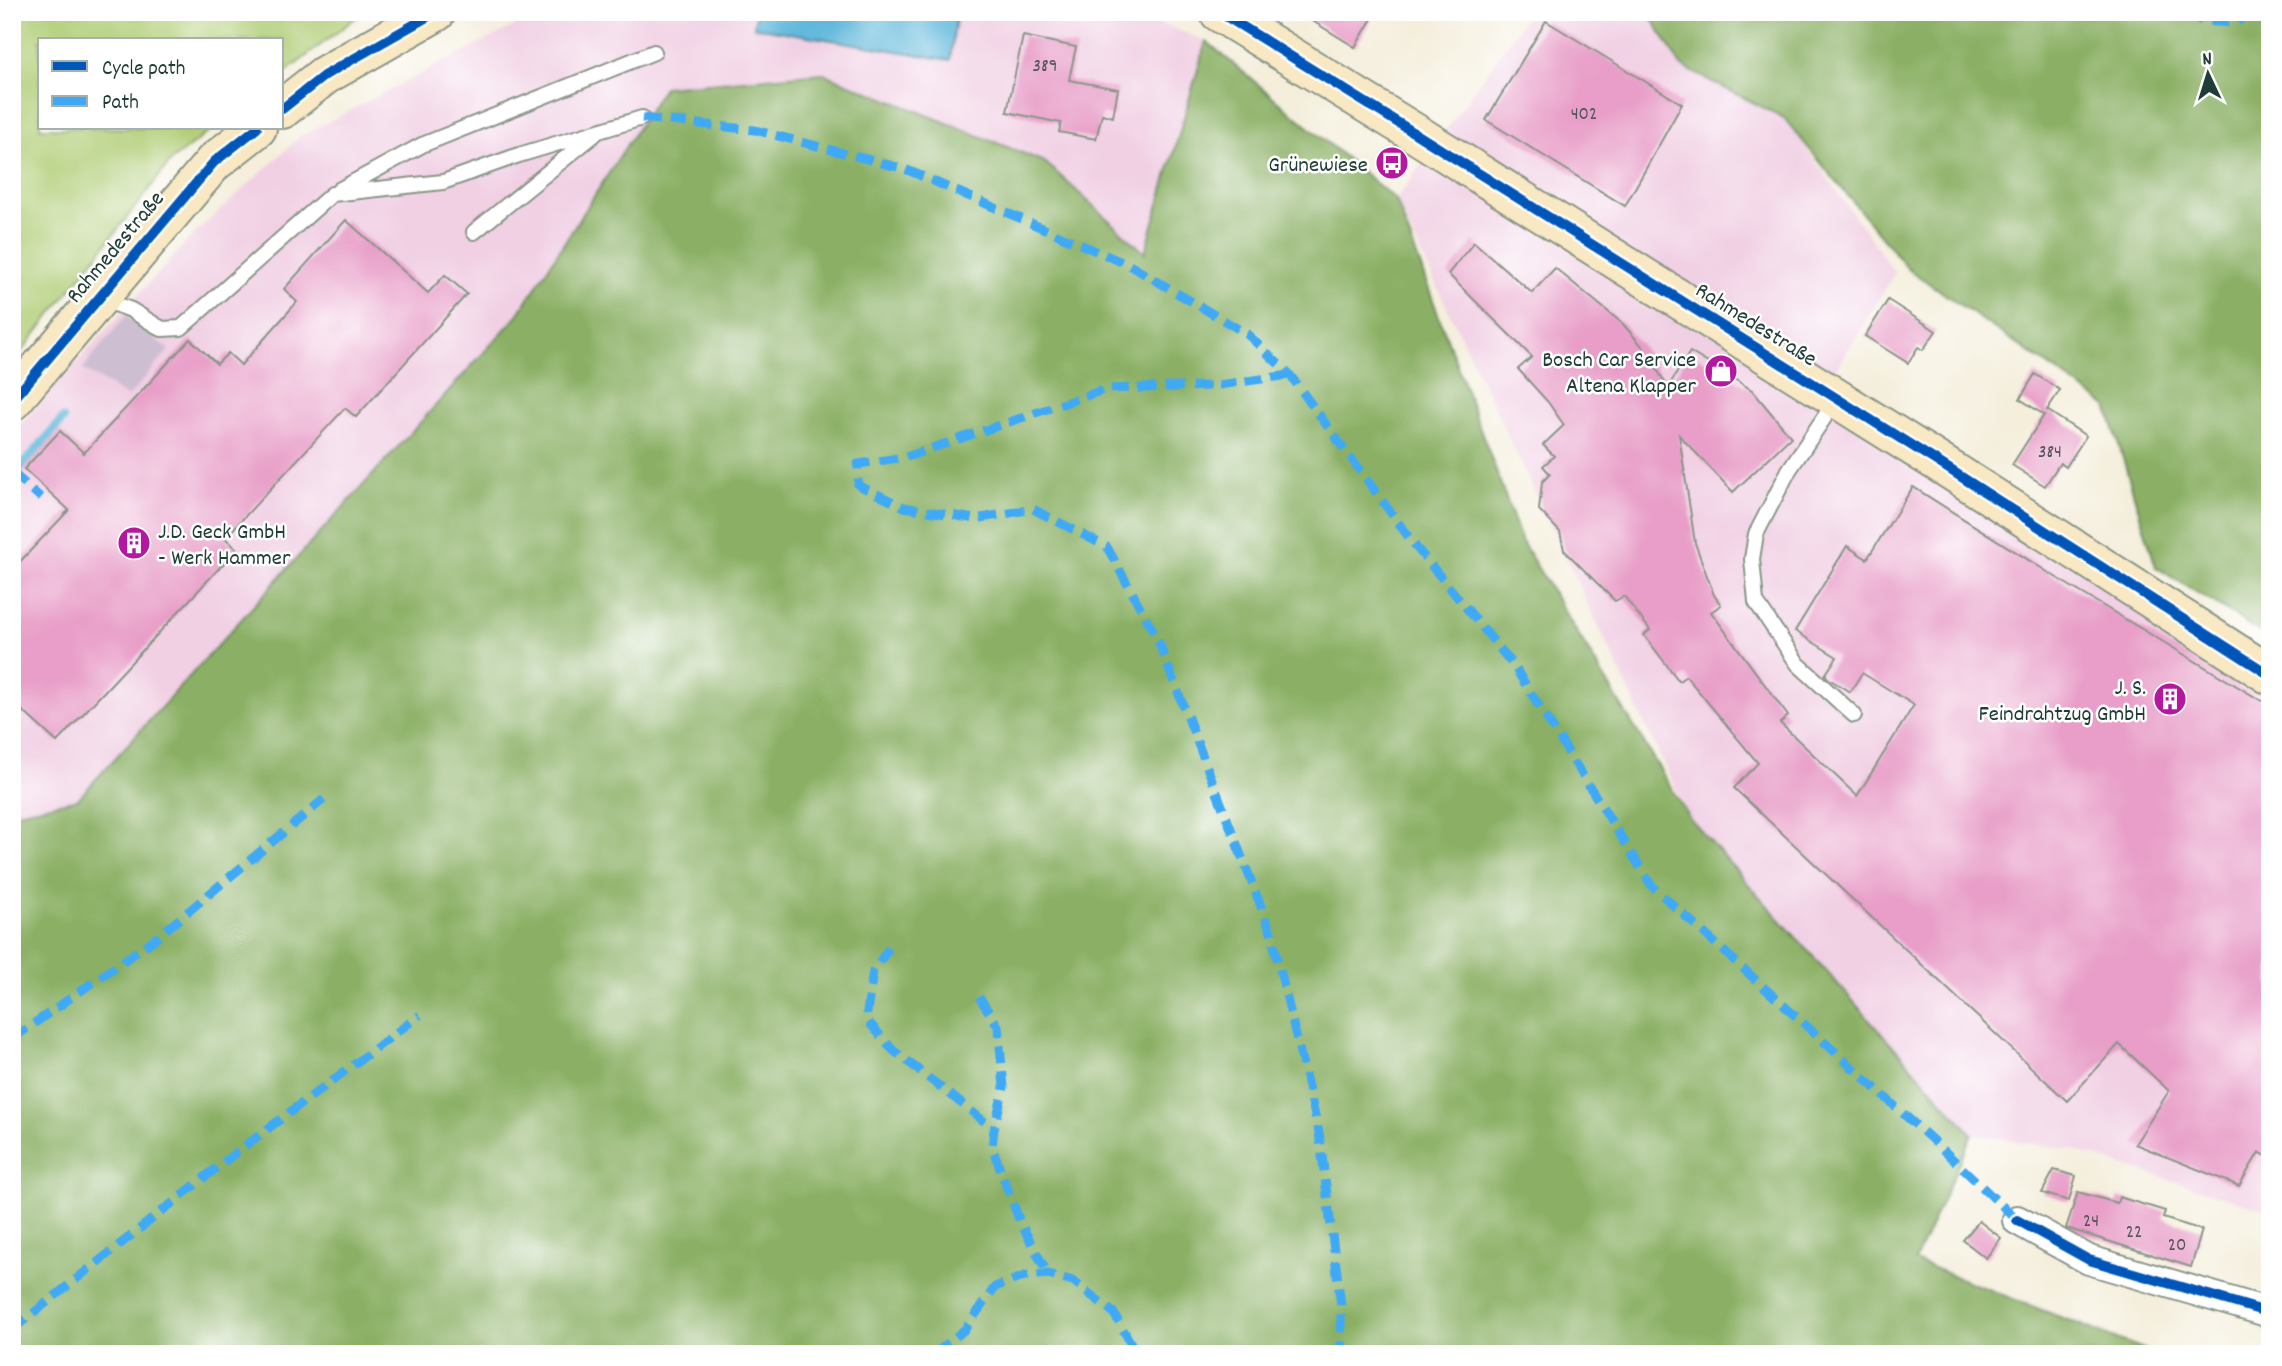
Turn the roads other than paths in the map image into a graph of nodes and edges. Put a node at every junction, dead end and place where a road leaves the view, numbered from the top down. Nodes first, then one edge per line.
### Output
1 (436, 12) edge
2 (1228, 15) edge
3 (654, 52) dead end
4 (284, 106) edge
5 (642, 118) dead end
6 (254, 130) edge
7 (601, 130) junction
8 (332, 194) junction
9 (474, 232) dead end
10 (98, 298) junction
11 (1837, 399) junction
12 (12, 401) edge
13 (2270, 675) edge
14 (1854, 715) dead end
15 (2017, 1220) dead end
16 (2270, 1313) edge

1 - 4 main road
2 - 11 main road, Rahmedestraße
3 - 8 lane
5 - 7 lane
6 - 10 main road, Rahmedestraße
7 - 8 lane
7 - 9 lane
8 - 10 lane
10 - 12 main road, Rahmedestraße
11 - 13 main road, Rahmedestraße
11 - 14 lane
15 - 16 street

